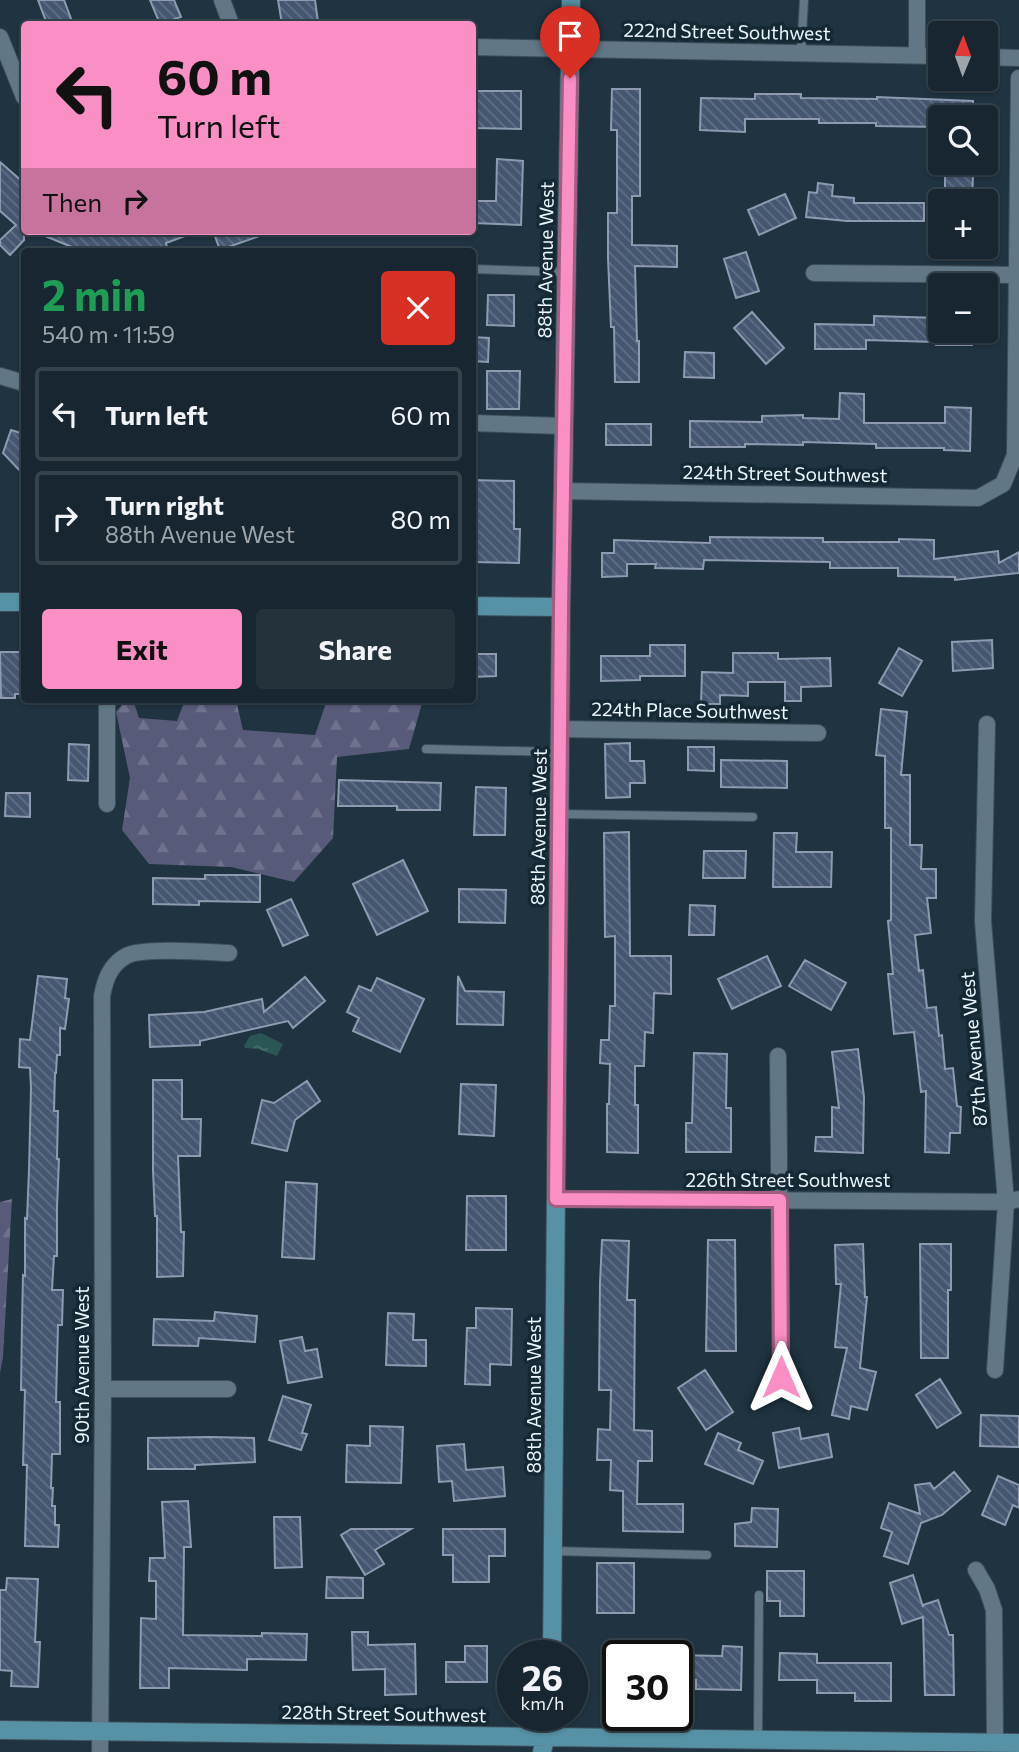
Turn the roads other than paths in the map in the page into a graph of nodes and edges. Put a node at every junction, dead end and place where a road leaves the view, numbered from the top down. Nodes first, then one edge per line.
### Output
1 (222, 0) edge
2 (571, 0) edge
3 (804, 0) edge
4 (917, 0) edge
5 (230, 21) edge
6 (0, 37) edge
7 (476, 47) edge
8 (570, 50) junction
9 (801, 53) junction
10 (917, 55) junction
11 (928, 55) edge
12 (998, 57) edge
13 (1019, 58) edge
14 (1019, 78) edge
15 (21, 90) edge
16 (476, 269) edge
17 (566, 272) junction
18 (814, 273) dead end
19 (1016, 275) junction
20 (0, 376) edge
21 (21, 382) edge
22 (476, 424) edge
23 (563, 426) junction
24 (563, 491) junction
25 (0, 602) edge
26 (21, 603) edge
27 (476, 606) edge
28 (561, 607) junction
29 (107, 703) edge
30 (987, 724) dead end
31 (561, 730) junction
32 (818, 733) dead end
33 (426, 748) dead end
34 (559, 752) junction
35 (107, 804) dead end
36 (559, 814) junction
37 (752, 817) dead end
38 (229, 953) dead end
39 (778, 1056) dead end
40 (556, 1199) junction
41 (780, 1200) junction
42 (1012, 1201) edge
43 (995, 1370) dead end
44 (781, 1377) dead end
45 (103, 1389) junction
46 (228, 1389) dead end
47 (554, 1551) junction
48 (707, 1555) dead end
49 (976, 1570) dead end
50 (759, 1595) dead end
51 (552, 1640) edge
52 (0, 1730) edge
53 (100, 1731) junction
54 (758, 1739) junction
55 (1019, 1743) edge
56 (544, 1744) edge
57 (822, 1746) edge
58 (986, 1746) edge
59 (100, 1752) edge

1 - 5 street
2 - 8 street, 88th Avenue West
3 - 9 lane
4 - 10 street
6 - 15 street
7 - 8 street, 222nd Street Southwest
8 - 9 street, 222nd Street Southwest
8 - 17 street, 88th Avenue West
9 - 10 street, 222nd Street Southwest
10 - 11 street, 222nd Street Southwest
12 - 13 street
14 - 19 street
16 - 17 lane
17 - 23 street, 88th Avenue West
18 - 19 street
19 - 24 street, 224th Street Southwest
20 - 21 street
22 - 23 street
23 - 24 street, 88th Avenue West
24 - 28 street, 88th Avenue West
25 - 26 street
27 - 28 street
28 - 31 street, 88th Avenue West
29 - 35 street
30 - 42 street, 87th Avenue West
31 - 32 street, 224th Place Southwest
31 - 34 street, 88th Avenue West
33 - 34 lane
34 - 36 street, 88th Avenue West
36 - 37 lane
36 - 40 street, 88th Avenue West
38 - 45 street, 90th Avenue West
39 - 41 street
40 - 41 street, 226th Street Southwest
40 - 47 street, 88th Avenue West
41 - 42 street, 226th Street Southwest
41 - 44 street
42 - 43 street, 87th Avenue West
45 - 46 street
45 - 53 street, 90th Avenue West
47 - 48 lane
47 - 51 street, 88th Avenue West
49 - 58 street
50 - 54 lane
52 - 53 street, 228th Street Southwest
53 - 56 street, 228th Street Southwest
53 - 59 street, 90th Avenue West
54 - 56 street, 228th Street Southwest
54 - 57 street, 228th Street Southwest
55 - 58 street, 228th Street Southwest
57 - 58 street, 228th Street Southwest

